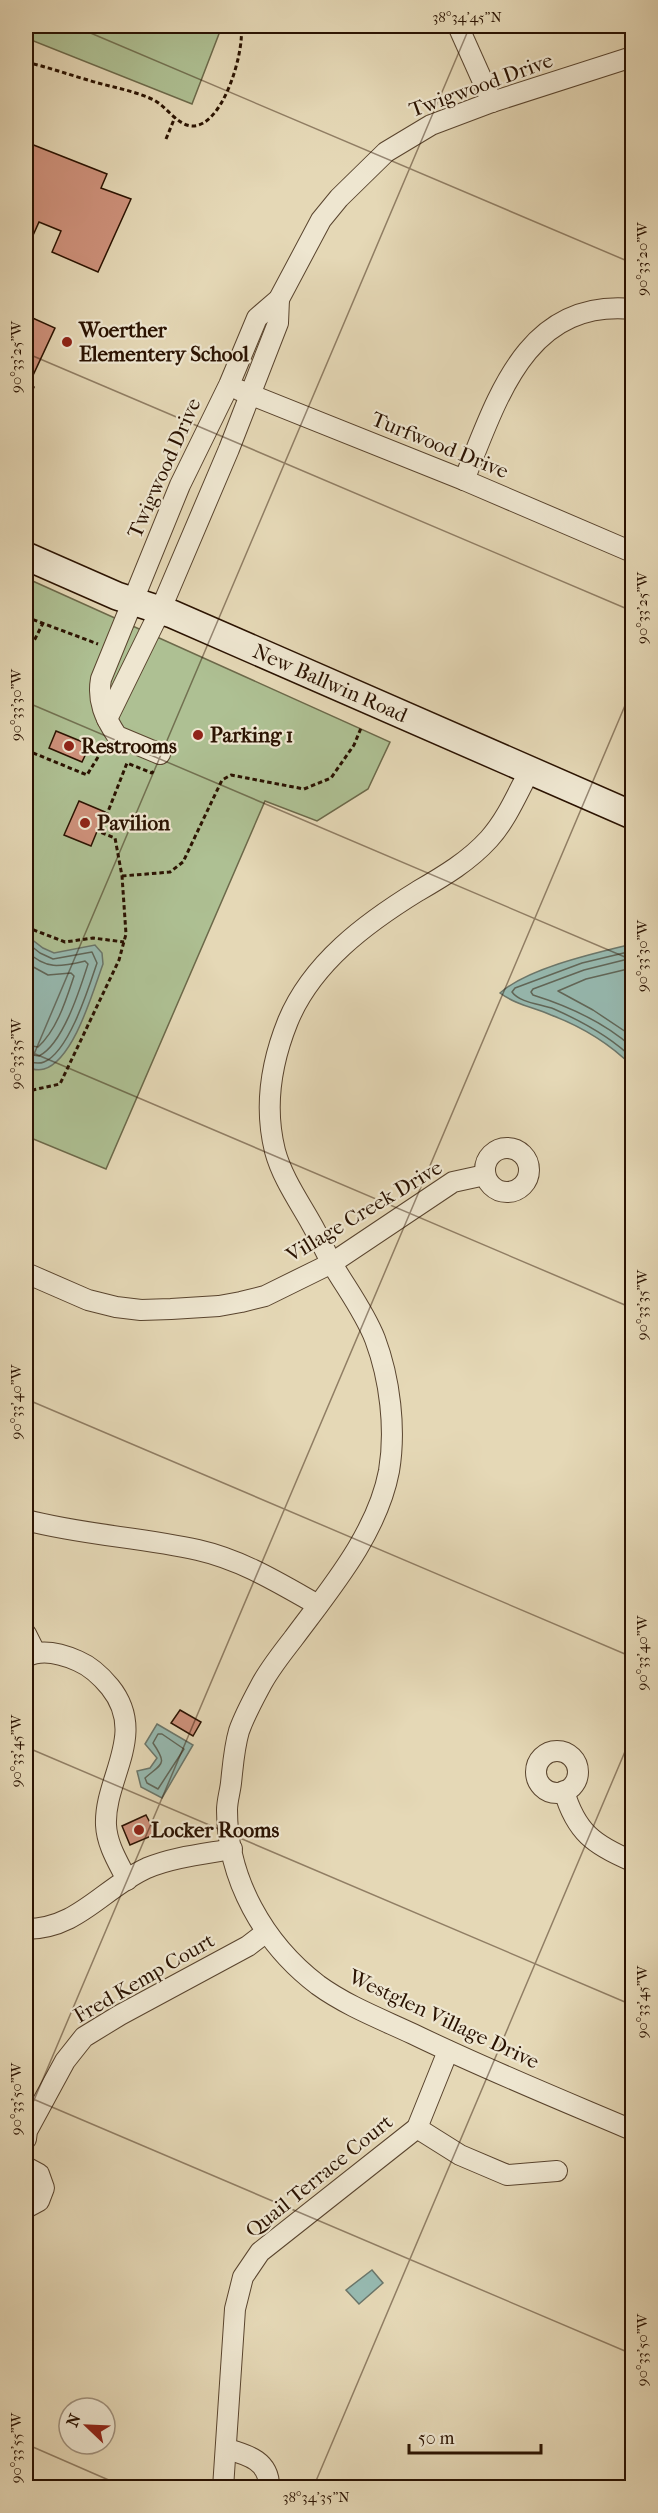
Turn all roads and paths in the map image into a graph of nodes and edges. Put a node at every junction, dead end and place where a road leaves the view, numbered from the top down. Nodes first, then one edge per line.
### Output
1 (242, 26) edge
2 (458, 26) edge
3 (633, 57) edge
4 (26, 62) edge
5 (492, 102) junction
6 (175, 117) junction
7 (166, 139) dead end
8 (279, 299) junction
9 (633, 309) edge
10 (229, 385) junction
11 (250, 395) junction
12 (464, 480) junction
13 (633, 552) edge
14 (26, 556) edge
15 (132, 599) junction
16 (160, 611) junction
17 (26, 617) edge
18 (43, 622) junction
19 (102, 646) dead end
20 (26, 652) edge
21 (107, 719) junction
22 (361, 728) dead end
23 (108, 742) dead end
24 (26, 750) edge
25 (160, 754) joint
26 (530, 770) junction
27 (633, 815) edge
28 (122, 876) junction
29 (26, 927) edge
30 (124, 942) junction
31 (26, 1088) edge
32 (485, 1175) dead end
33 (332, 1263) junction
34 (26, 1273) edge
35 (26, 1520) edge
36 (318, 1605) junction
37 (26, 1634) edge
38 (30, 1654) edge
39 (564, 1791) dead end
40 (232, 1849) junction
41 (633, 1861) edge
42 (127, 1880) junction
43 (26, 1929) edge
44 (265, 1933) junction
45 (448, 2052) junction
46 (417, 2128) junction
47 (633, 2130) edge
48 (26, 2139) edge
49 (26, 2167) edge
50 (557, 2171) dead end
51 (26, 2208) edge
52 (226, 2449) junction
53 (223, 2487) edge
54 (268, 2487) edge

1 - 6 path
2 - 5 street
3 - 5 street, Twigwood Drive
4 - 6 path
5 - 8 street, Twigwood Drive
6 - 7 path
8 - 10 street, Twigwood Drive
8 - 11 street, Twigwood Drive
9 - 12 street
10 - 11 street, Turfwood Drive
10 - 15 street, Twigwood Drive
11 - 12 street, Turfwood Drive
11 - 16 street, Twigwood Drive
12 - 13 street, Turfwood Drive
14 - 15 main road, New Ballwin Road
15 - 16 main road, New Ballwin Road
15 - 21 street, Twigwood Drive
16 - 21 street, Twigwood Drive
16 - 26 main road, New Ballwin Road
17 - 18 path
18 - 19 path
18 - 20 path
21 - 25 street
22 - 28 path
23 - 24 path
25 - 28 path
26 - 27 main road, New Ballwin Road
26 - 33 street, Westglen Village Drive
28 - 30 path
29 - 30 path
30 - 31 path
32 - 33 street, Village Creek Drive
33 - 34 street, Village Creek Drive
33 - 36 street, Westglen Village Drive
35 - 36 street
36 - 40 street, Westglen Village Drive
37 - 38 street
38 - 42 street
39 - 41 street
40 - 42 street
40 - 44 street, Westglen Village Drive
42 - 43 street
44 - 45 street, Westglen Village Drive
44 - 48 street, Fred Kemp Court
45 - 46 street, Quail Terrace Court
45 - 47 street, Westglen Village Drive
46 - 50 street
46 - 52 street, Quail Terrace Court
49 - 51 street
52 - 53 street, Quail Terrace Court
52 - 54 street

